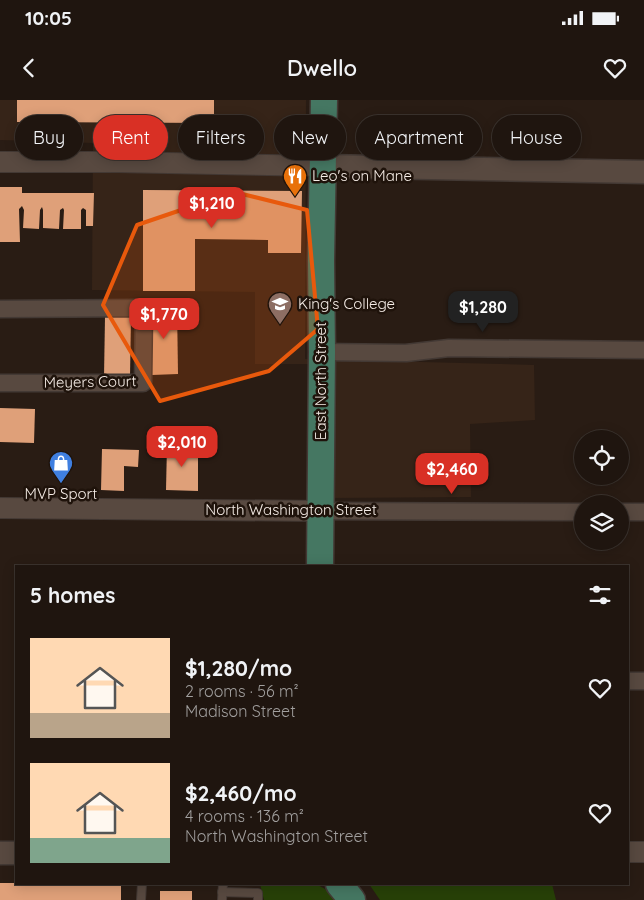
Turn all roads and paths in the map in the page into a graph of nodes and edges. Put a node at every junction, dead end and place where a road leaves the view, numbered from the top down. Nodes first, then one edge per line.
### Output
1 (324, 100) edge
2 (0, 162) edge
3 (323, 166) junction
4 (644, 172) edge
5 (0, 309) edge
6 (644, 350) edge
7 (322, 352) junction
8 (0, 383) edge
9 (0, 508) edge
10 (321, 511) junction
11 (574, 512) edge
12 (629, 512) edge
13 (644, 512) edge
14 (320, 565) edge
15 (629, 681) edge
16 (644, 681) edge
17 (629, 852) edge
18 (644, 852) edge
19 (0, 853) edge
20 (15, 853) edge
21 (142, 885) edge
22 (340, 885) edge
23 (222, 892) edge
24 (141, 900) edge
25 (258, 900) edge
26 (352, 900) edge

1 - 3 main road, East North Street
2 - 3 street
3 - 4 main road
3 - 7 main road, East North Street
5 - 8 street, Meyers Court
6 - 7 street
7 - 10 main road, East North Street
9 - 10 street, North Washington Street
10 - 11 street, North Washington Street
10 - 14 main road, East North Street
12 - 13 street
15 - 16 street
17 - 18 street
19 - 20 main road
21 - 24 lane
22 - 26 main road
23 - 25 lane

